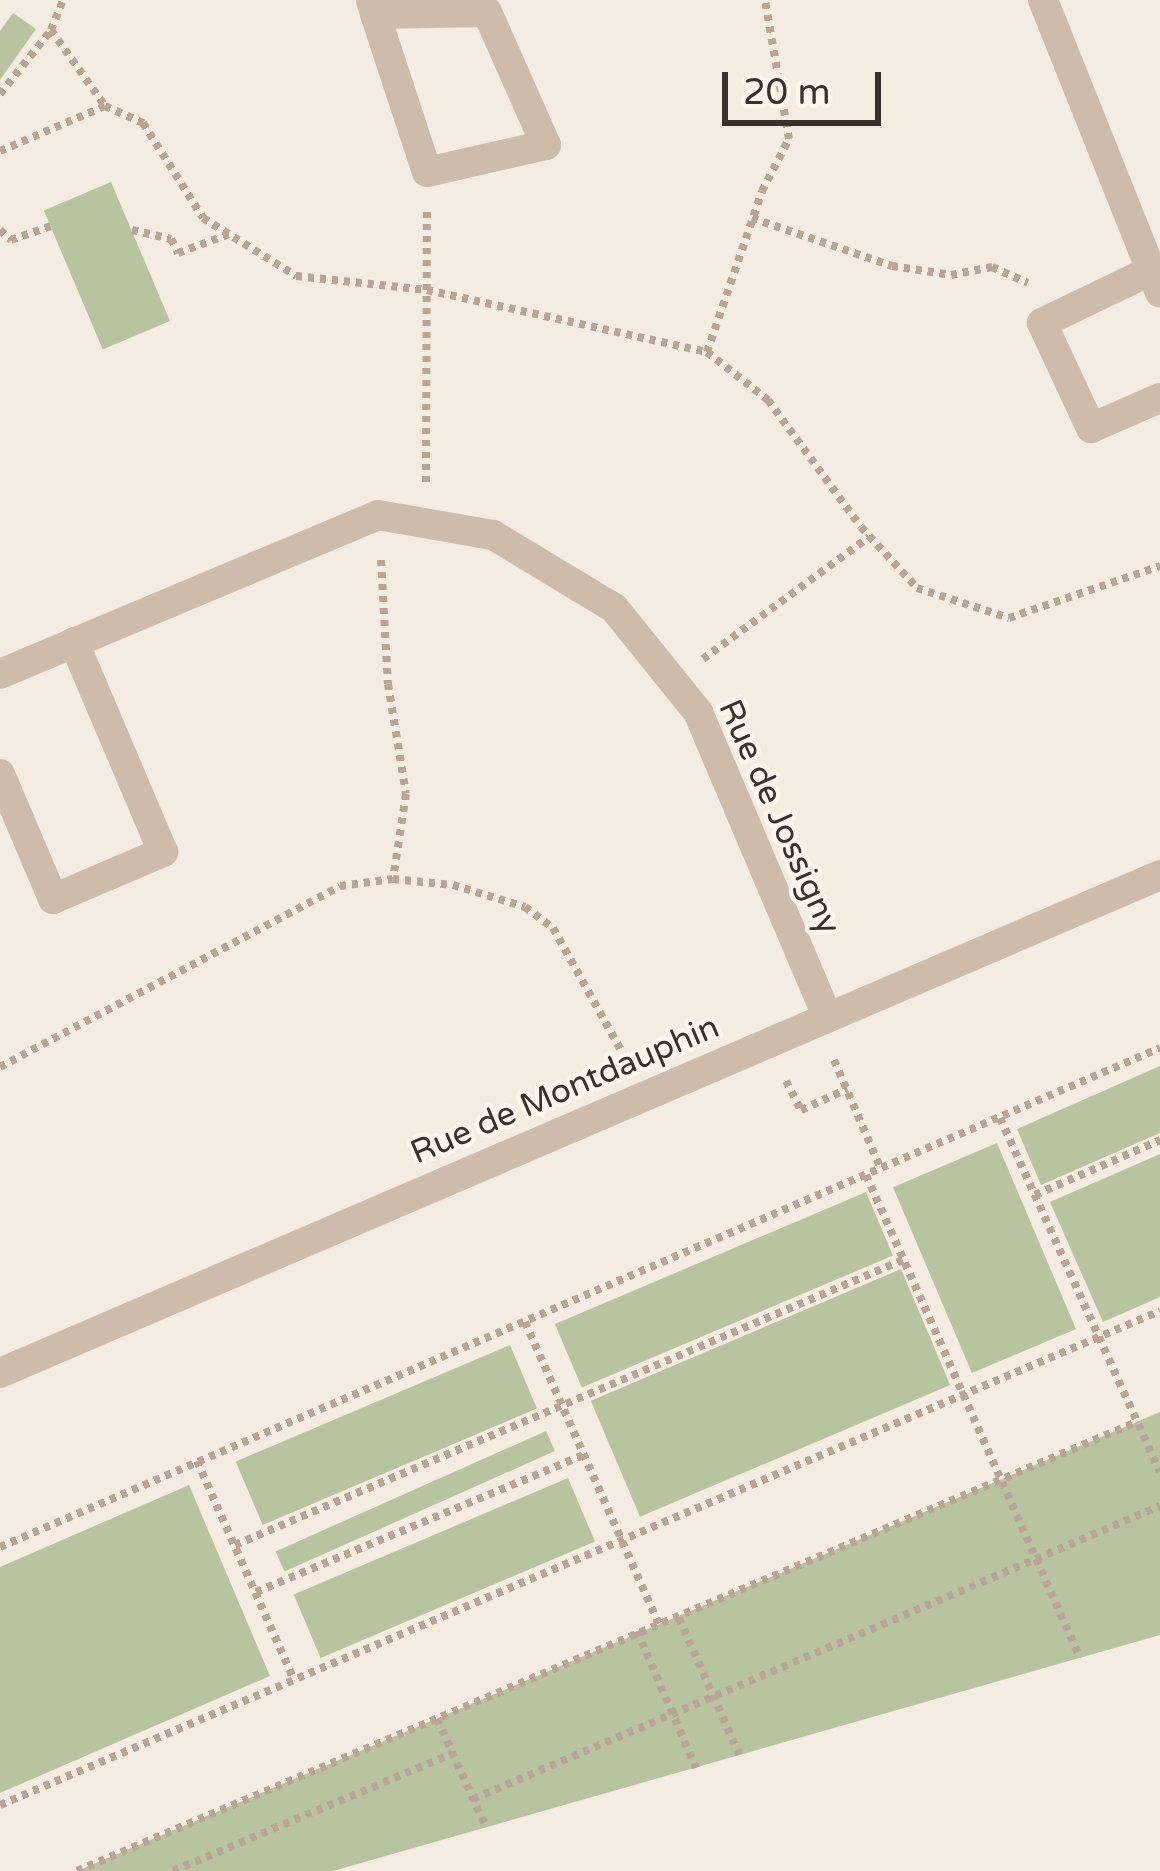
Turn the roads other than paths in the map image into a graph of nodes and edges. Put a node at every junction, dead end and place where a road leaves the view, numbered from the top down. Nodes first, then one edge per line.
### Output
1 (1043, 0) edge
2 (373, 7) edge
3 (1155, 282) edge
4 (1160, 398) edge
5 (74, 642) junction
6 (0, 674) edge
7 (0, 774) edge
8 (1160, 875) edge
9 (822, 1018) junction
10 (0, 1373) edge

1 - 3 street
2 - 2 street
3 - 4 street
5 - 6 street
5 - 7 street
5 - 9 street, Rue de Jossigny
8 - 9 street, Rue de Montdauphin
9 - 10 street, Rue de Montdauphin

